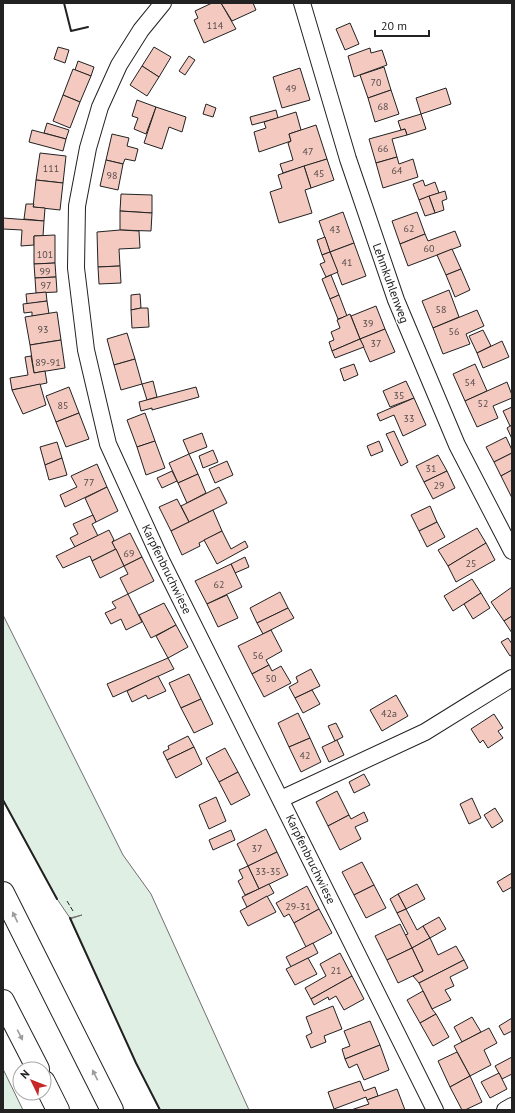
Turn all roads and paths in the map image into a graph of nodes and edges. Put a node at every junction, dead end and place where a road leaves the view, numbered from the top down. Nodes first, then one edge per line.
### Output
1 (163, 3) edge
2 (302, 3) edge
3 (512, 551) edge
4 (512, 678) edge
5 (281, 799) junction
6 (3, 893) edge
7 (3, 1001) edge
8 (34, 1061) edge
9 (52, 1098) edge
10 (512, 1106) edge
11 (58, 1110) edge
12 (112, 1110) edge
13 (435, 1110) edge
14 (505, 1110) edge

1 - 5 street, Karpfenbruchwiese
2 - 3 street, Lehmkuhlenweg
4 - 5 street
5 - 13 street, Karpfenbruchwiese
12 -> 6 highway
7 -> 8 highway
9 - 11 highway
10 - 14 street

